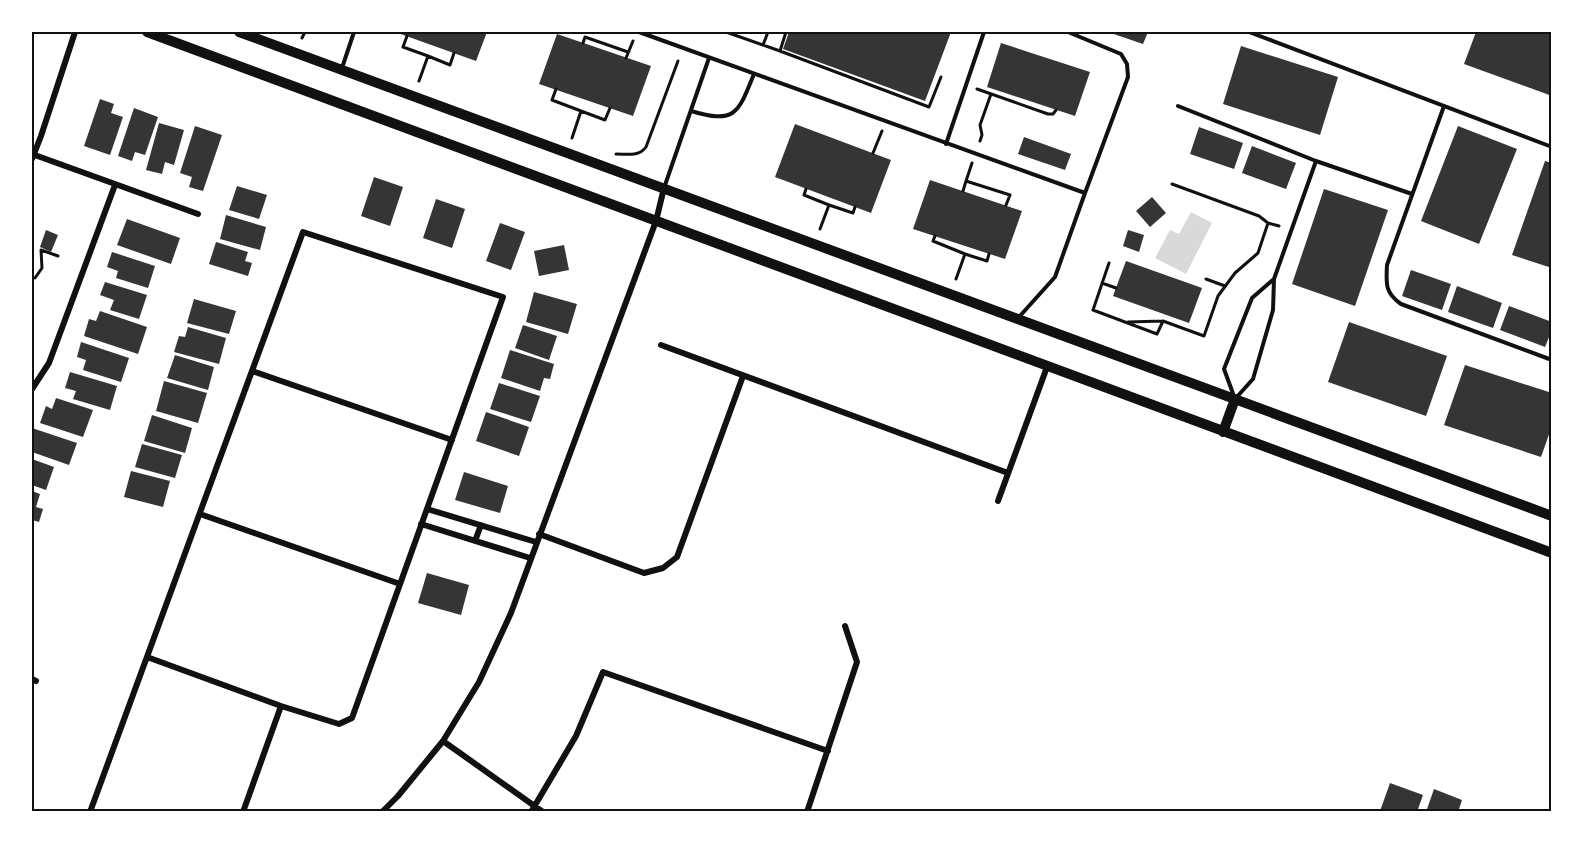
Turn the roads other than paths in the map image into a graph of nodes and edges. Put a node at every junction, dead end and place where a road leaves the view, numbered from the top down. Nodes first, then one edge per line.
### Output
1 (75, 32) edge
2 (147, 32) edge
3 (239, 32) edge
4 (354, 32) edge
5 (639, 32) edge
6 (984, 32) edge
7 (1068, 32) edge
8 (1249, 32) edge
9 (708, 58) junction
10 (342, 70) junction
11 (754, 74) junction
12 (1178, 106) dead end
13 (1444, 106) junction
14 (691, 111) junction
15 (946, 144) junction
16 (1551, 147) edge
17 (32, 156) edge
18 (1316, 161) junction
19 (115, 185) junction
20 (663, 188) junction
21 (1085, 193) junction
22 (1412, 195) junction
23 (198, 214) dead end
24 (656, 221) junction
25 (1274, 279) junction
26 (1017, 319) junction
27 (662, 345) dead end
28 (1551, 360) edge
29 (1047, 367) junction
30 (252, 370) junction
31 (743, 376) junction
32 (32, 389) edge
33 (1235, 399) junction
34 (1223, 432) junction
35 (452, 440) junction
36 (1008, 473) junction
37 (998, 501) dead end
38 (427, 509) junction
39 (200, 514) junction
40 (1551, 516) edge
41 (422, 524) junction
42 (481, 525) junction
43 (539, 534) junction
44 (475, 541) junction
45 (536, 542) junction
46 (1551, 553) edge
47 (530, 558) junction
48 (400, 584) junction
49 (846, 626) dead end
50 (147, 657) junction
51 (281, 706) junction
52 (443, 741) junction
53 (828, 751) junction
54 (533, 808) edge
55 (90, 812) edge
56 (243, 812) edge
57 (382, 812) edge
58 (543, 812) edge
59 (807, 812) edge

1 - 17 street
2 - 24 main road
3 - 10 main road
4 - 10 lane
5 - 9 lane
6 - 15 lane
7 - 21 lane
8 - 13 lane
9 - 11 lane
9 - 14 lane
10 - 20 main road
11 - 14 lane
11 - 15 lane
12 - 18 lane
13 - 16 lane
13 - 22 lane
14 - 20 lane
15 - 21 lane
17 - 19 street
18 - 22 lane
18 - 25 lane
19 - 23 street
19 - 32 street
20 - 24 street
20 - 26 main road
21 - 26 lane
22 - 28 lane
24 - 29 main road
24 - 43 street
25 - 33 lane
25 - 33 lane
26 - 33 main road
27 - 31 street
29 - 34 main road
29 - 36 street
30 - 35 street
30 - 35 street
30 - 39 street
31 - 36 street
31 - 43 street
33 - 34 main road
33 - 40 main road
34 - 46 main road
35 - 38 street
36 - 37 street
38 - 41 street
38 - 42 street
39 - 48 street
39 - 50 street
41 - 44 street
41 - 48 street
42 - 44 street
42 - 45 street
43 - 45 street
44 - 47 street
45 - 47 street
47 - 52 street
48 - 51 street
49 - 53 street
50 - 51 street
50 - 55 street
51 - 56 street
52 - 54 street
52 - 57 street
53 - 54 street
53 - 59 street
54 - 58 street

